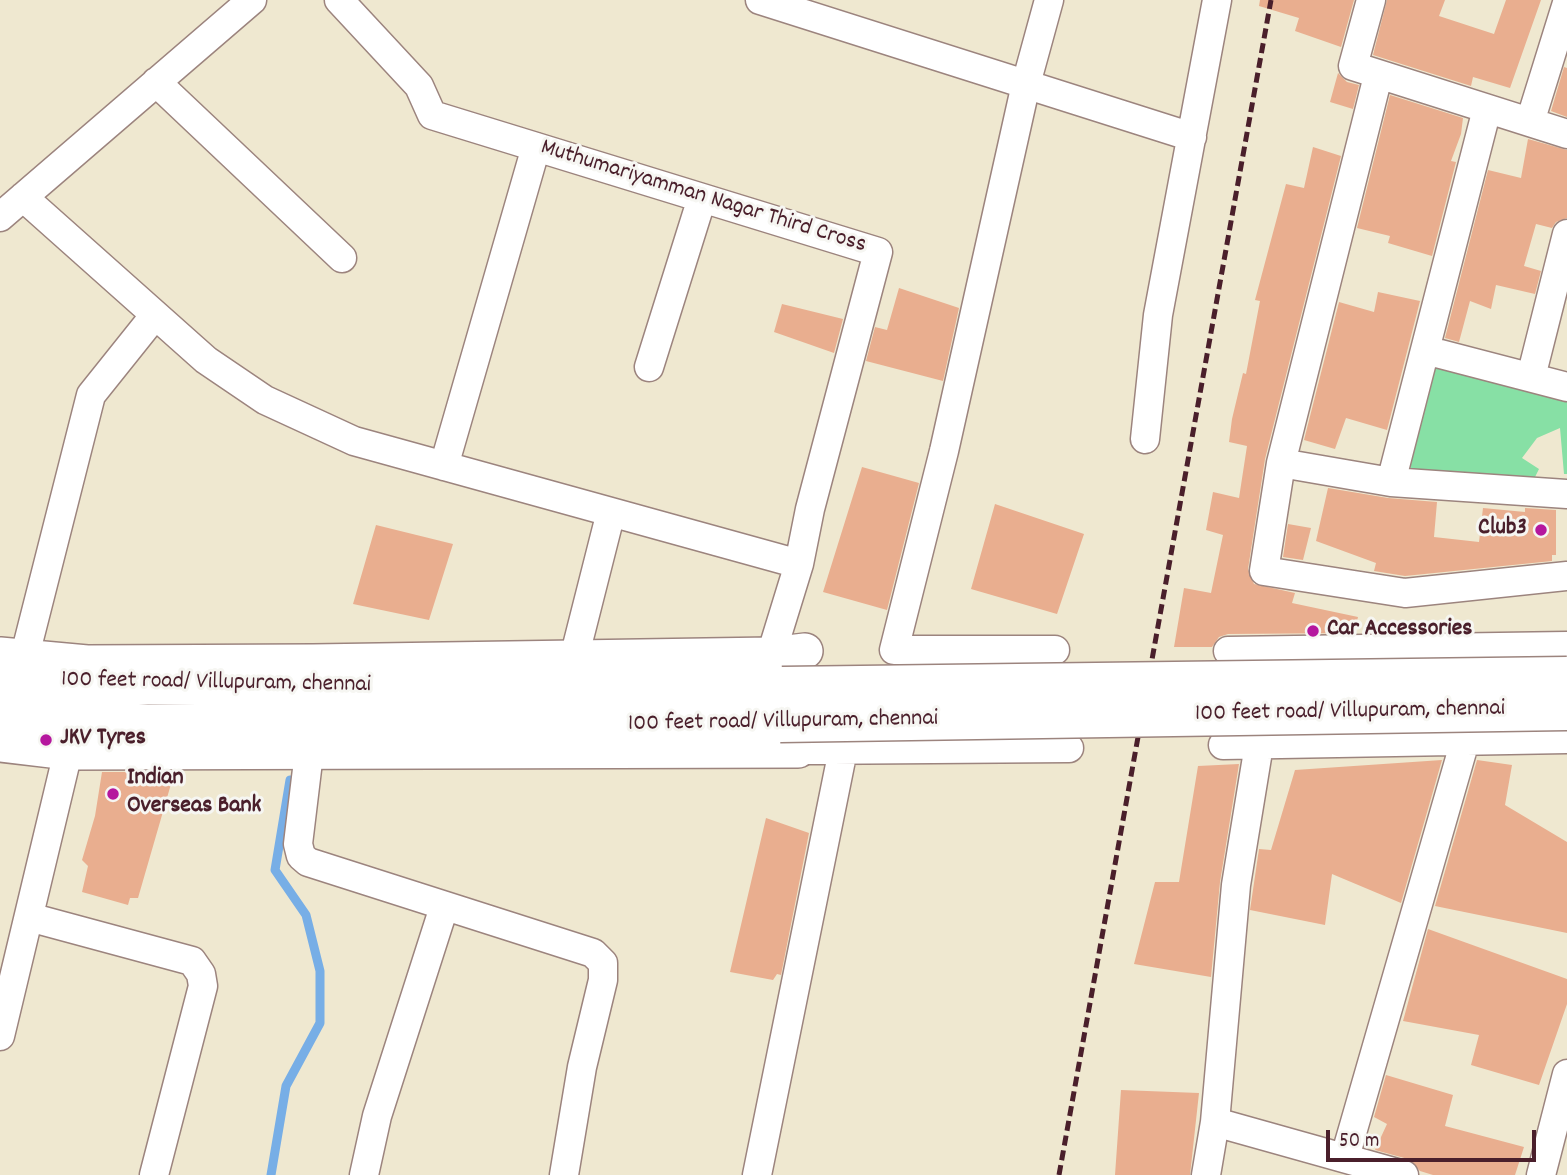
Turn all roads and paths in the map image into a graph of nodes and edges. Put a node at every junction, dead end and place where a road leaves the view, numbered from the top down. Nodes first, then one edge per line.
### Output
1 (253, 0) edge
2 (339, 0) edge
3 (760, 0) edge
4 (1049, 0) edge
5 (1217, 0) edge
6 (1371, 0) edge
7 (1567, 3) edge
8 (1378, 76) junction
9 (156, 82) junction
10 (1026, 84) junction
11 (1487, 109) junction
12 (1530, 122) junction
13 (1567, 134) edge
14 (1192, 137) junction
15 (536, 147) junction
16 (23, 197) junction
17 (702, 198) junction
18 (0, 217) edge
19 (1567, 234) edge
20 (342, 258) dead end
21 (155, 315) junction
22 (1425, 350) junction
23 (649, 367) dead end
24 (1531, 377) junction
25 (1567, 387) edge
26 (1145, 439) dead end
27 (1281, 463) junction
28 (444, 466) junction
29 (1391, 482) junction
30 (1567, 494) edge
31 (611, 512) junction
32 (799, 564) junction
33 (1567, 576) edge
34 (1567, 646) edge
35 (1055, 650) dead end
36 (1228, 651) dead end
37 (574, 658) junction
38 (8, 664) edge
39 (1567, 677) edge
40 (787, 693) junction
41 (1567, 711) edge
42 (0, 716) edge
43 (1567, 739) edge
44 (1465, 741) junction
45 (0, 744) edge
46 (1259, 745) junction
47 (1223, 746) dead end
48 (1069, 748) dead end
49 (843, 750) junction
50 (68, 752) junction
51 (309, 753) junction
52 (444, 907) junction
53 (29, 917) junction
54 (0, 1036) edge
55 (1567, 1074) edge
56 (1216, 1122) junction
57 (1345, 1157) junction
58 (154, 1175) edge
59 (364, 1175) edge
60 (564, 1175) edge
61 (757, 1175) edge
62 (1206, 1175) edge
63 (1404, 1175) edge
64 (1541, 1175) edge

1 - 9 street
2 - 15 street, Muthumariyamman Nagar Third Cross
3 - 10 street
4 - 10 street
5 - 14 street
6 - 8 street
7 - 12 street
8 - 11 street
8 - 27 street
9 - 16 street
9 - 20 street
10 - 14 street
10 - 35 street
11 - 12 street
11 - 22 street
12 - 13 street
14 - 26 street
15 - 17 street, Muthumariyamman Nagar Third Cross
15 - 28 street
16 - 18 street
16 - 21 street
17 - 23 street
17 - 32 street, Muthumariyamman Nagar Third Cross
19 - 24 street
21 - 28 street
21 - 38 street
22 - 24 street
22 - 29 street
24 - 25 street
27 - 29 street
27 - 33 street
28 - 31 street
29 - 30 street
31 - 32 street
31 - 37 street
32 - 40 street, Muthumariyamman Nagar Third Cross
34 - 36 street
37 - 38 street
37 - 40 street
38 - 40 highway, 100 feet road/ Villupuram, chennai
39 - 40 highway, 100 feet road/ Villupuram, chennai, bridge
40 - 41 highway, 100 feet road/ Villupuram, chennai, bridge
40 - 42 highway, 100 feet road/ Villupuram, chennai
40 - 49 street
40 - 51 street
43 - 44 street
44 - 46 street
44 - 57 street
45 - 50 street
46 - 47 street
46 - 56 street
48 - 49 street
49 - 61 street
50 - 51 street
50 - 53 street
51 - 52 street
52 - 59 street
52 - 60 street
53 - 54 street
53 - 58 street
55 - 64 street
56 - 57 street
56 - 62 street
57 - 63 street

